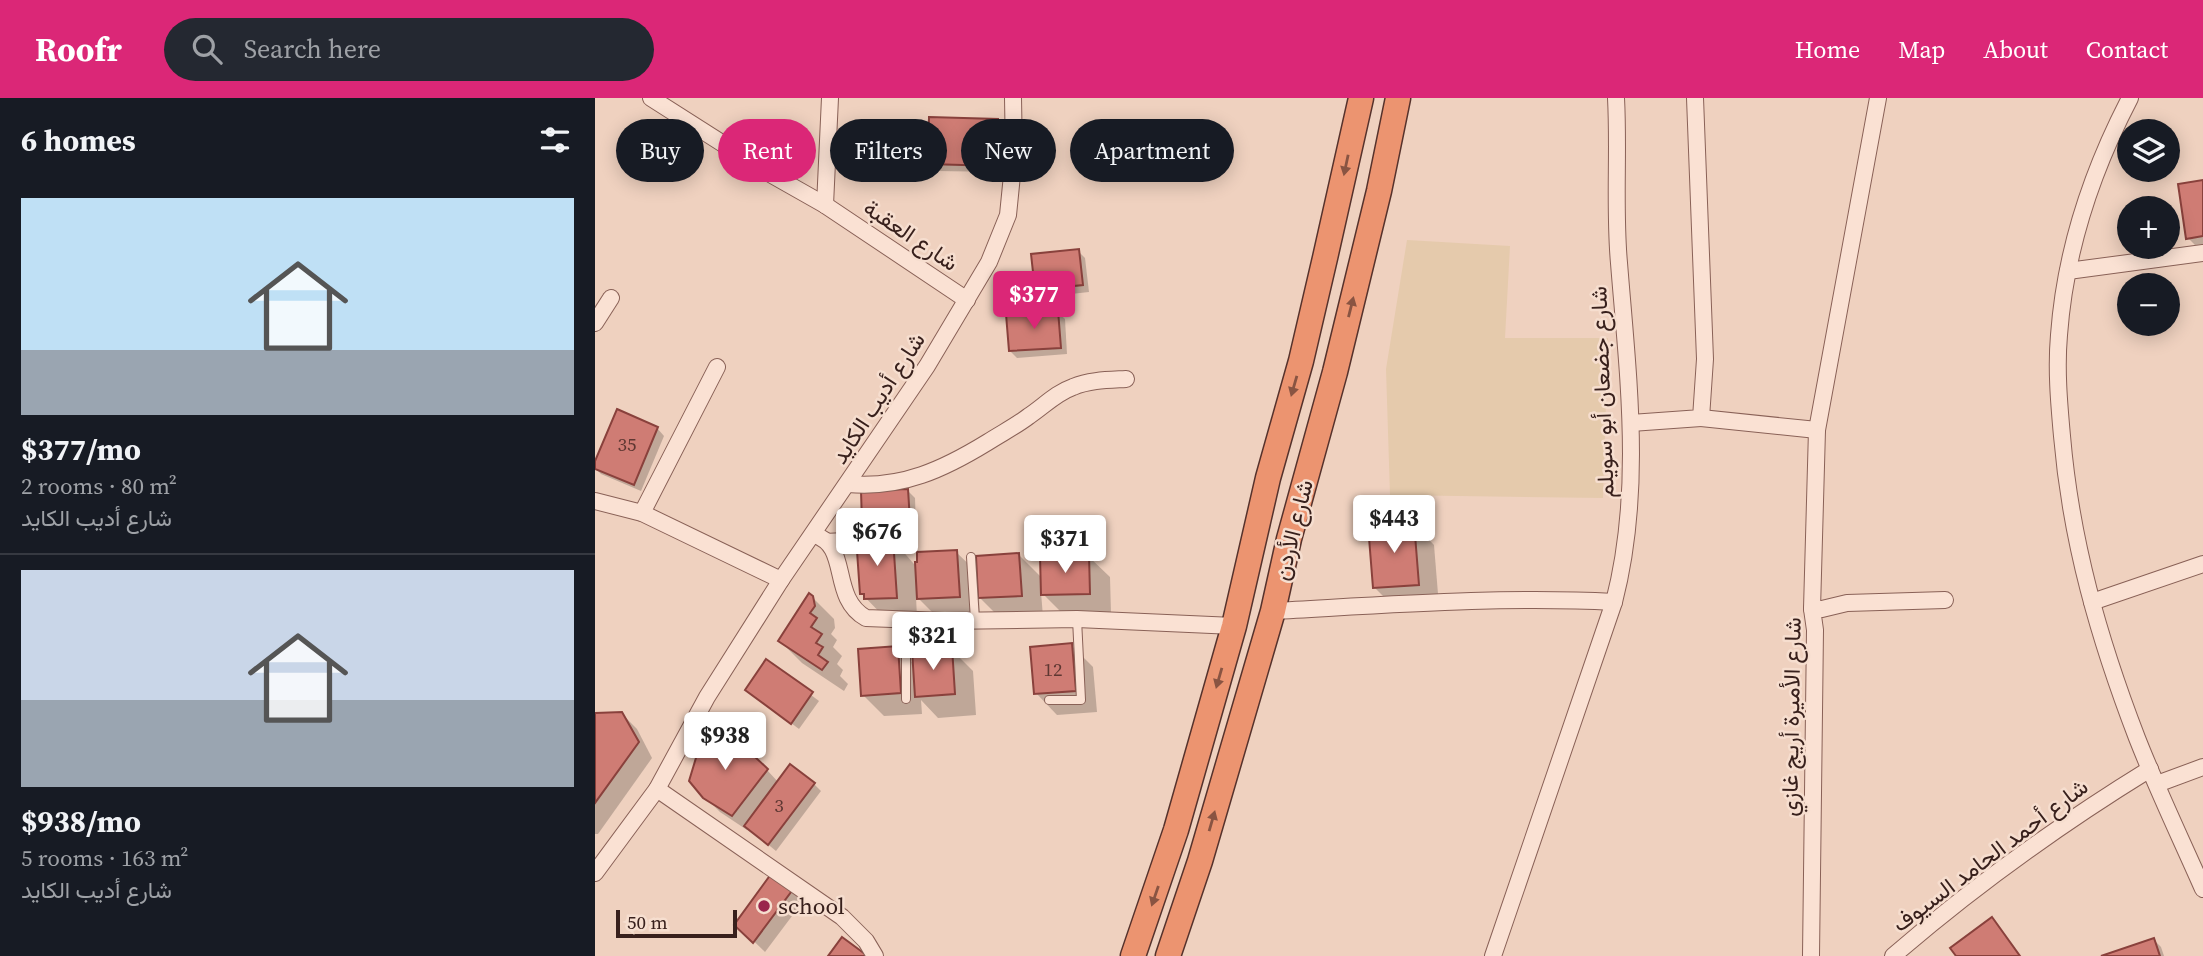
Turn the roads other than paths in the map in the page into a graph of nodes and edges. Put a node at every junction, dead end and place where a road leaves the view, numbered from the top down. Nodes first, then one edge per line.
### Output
1 (652, 98) edge
2 (830, 98) edge
3 (1013, 98) edge
4 (1361, 98) edge
5 (1398, 98) edge
6 (1616, 98) edge
7 (1695, 98) edge
8 (1878, 98) edge
9 (2130, 98) edge
10 (825, 205) junction
11 (2203, 253) edge
12 (2068, 271) junction
13 (611, 298) dead end
14 (967, 300) junction
15 (595, 323) edge
16 (717, 367) dead end
17 (1126, 379) dead end
18 (1701, 418) junction
19 (1631, 423) junction
20 (1817, 430) junction
21 (848, 484) junction
22 (595, 501) edge
23 (642, 513) junction
24 (884, 535) dead end
25 (819, 536) junction
26 (971, 557) dead end
27 (2203, 564) edge
28 (781, 580) junction
29 (1945, 600) dead end
30 (2092, 601) junction
31 (1614, 602) junction
32 (1812, 609) junction
33 (1273, 611) junction
34 (1077, 619) junction
35 (975, 620) junction
36 (906, 621) junction
37 (1234, 626) junction
38 (907, 699) dead end
39 (1049, 700) dead end
40 (2203, 767) edge
41 (2150, 769) junction
42 (2157, 784) junction
43 (657, 789) junction
44 (595, 873) edge
45 (2203, 889) edge
46 (875, 956) edge
47 (1133, 956) edge
48 (1168, 956) edge
49 (1493, 956) edge
50 (1811, 956) edge
51 (1893, 956) edge

1 - 10 street, شارع العقبة
2 - 10 street
3 - 14 street, شارع أديب الكايد
4 -> 37 highway, شارع الأردن
33 -> 5 highway, شارع الأردن
6 - 19 street, شارع جضعان أبو سويلم
7 - 18 street
8 - 20 street
9 - 12 street
10 - 14 street, شارع العقبة
11 - 12 street
12 - 30 street
13 - 15 street
14 - 21 street, شارع أديب الكايد
16 - 23 street
17 - 21 street
18 - 19 street
18 - 20 street
19 - 31 street, شارع جضعان أبو سويلم
20 - 32 street
21 - 25 street, شارع أديب الكايد
22 - 23 street
23 - 28 street
24 - 25 lane
25 - 28 street, شارع أديب الكايد
25 - 36 street
26 - 35 lane
27 - 30 street
28 - 43 street, شارع أديب الكايد
29 - 32 street, شارع الأميرة أريج غازي
30 - 41 street
31 - 33 street
31 - 49 street, شارع جضعان أبو سويلم
32 - 50 street, شارع الأميرة أريج غازي
48 -> 33 highway, شارع الأردن
34 - 35 street
34 - 37 street
34 - 39 lane
35 - 36 street
36 - 38 lane
37 -> 47 highway, شارع الأردن
40 - 42 street
41 - 42 street
41 - 51 street, شارع أحمد الحامد السيوف
42 - 45 street
43 - 44 street, شارع أديب الكايد
43 - 46 street

